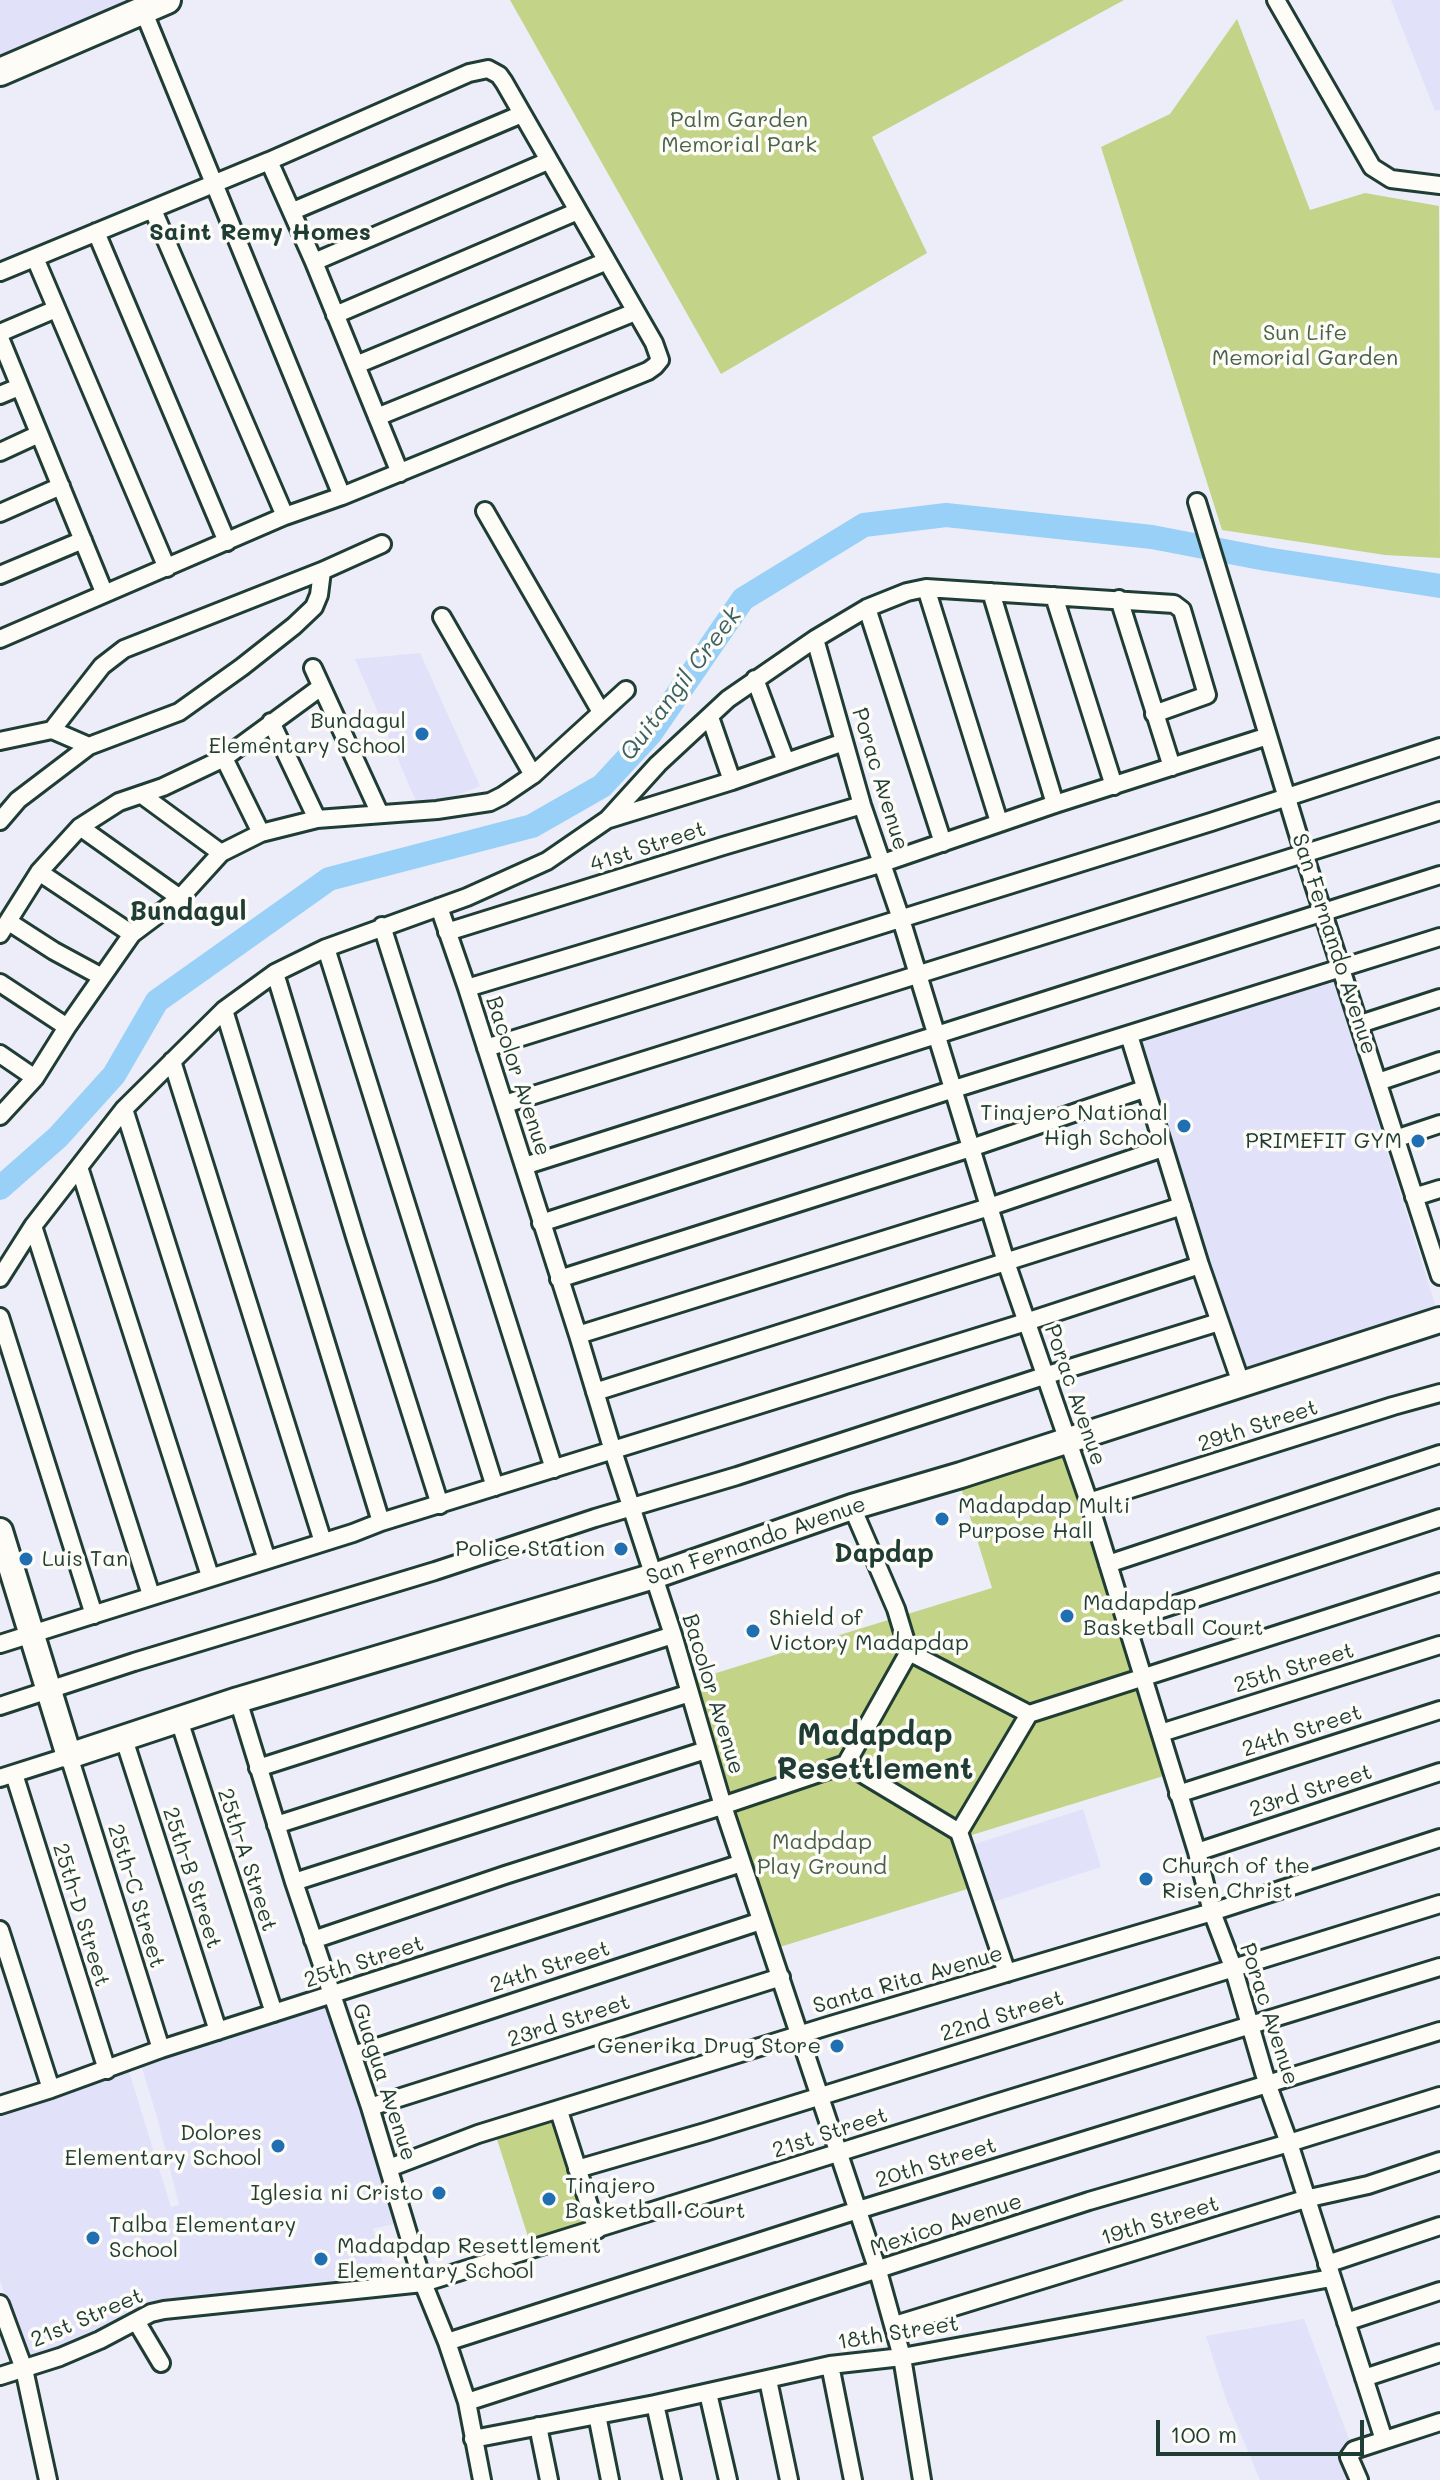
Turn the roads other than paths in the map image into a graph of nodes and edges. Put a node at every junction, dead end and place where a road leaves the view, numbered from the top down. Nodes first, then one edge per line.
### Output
1 (167, 0) edge
2 (1276, 0) edge
3 (143, 10) junction
4 (0, 72) edge
5 (522, 114) junction
6 (269, 161) junction
7 (548, 161) junction
8 (215, 183) junction
9 (1440, 185) edge
10 (153, 210) junction
11 (293, 211) junction
12 (578, 211) junction
13 (96, 232) junction
14 (35, 258) junction
15 (607, 261) junction
16 (314, 262) junction
17 (0, 272) edge
18 (56, 309) junction
19 (635, 312) junction
20 (335, 315) junction
21 (0, 335) edge
22 (356, 365) junction
23 (19, 387) junction
24 (0, 395) edge
25 (377, 417) junction
26 (39, 434) junction
27 (0, 452) edge
28 (400, 473) junction
29 (61, 486) junction
30 (342, 496) junction
31 (1197, 502) dead end
32 (485, 511) dead end
33 (0, 513) edge
34 (285, 516) junction
35 (83, 540) junction
36 (227, 542) junction
37 (382, 544) dead end
38 (167, 568) junction
39 (322, 571) junction
40 (0, 575) edge
41 (926, 588) junction
42 (104, 592) junction
43 (991, 592) junction
44 (1054, 596) junction
45 (1119, 599) junction
46 (867, 608) junction
47 (442, 617) dead end
48 (0, 639) edge
49 (815, 639) junction
50 (313, 668) dead end
51 (755, 679) junction
52 (321, 687) junction
53 (626, 690) dead end
54 (601, 712) junction
55 (1154, 714) junction
56 (710, 717) junction
57 (271, 722) junction
58 (52, 730) junction
59 (1268, 736) junction
60 (0, 741) edge
61 (844, 742) junction
62 (89, 746) junction
63 (1440, 747) edge
64 (224, 758) junction
65 (786, 762) junction
66 (1172, 767) junction
67 (533, 775) junction
68 (732, 781) junction
69 (1114, 786) junction
70 (142, 795) junction
71 (1286, 796) junction
72 (1055, 804) junction
73 (862, 805) junction
74 (1440, 811) edge
75 (380, 814) junction
76 (317, 819) junction
77 (608, 819) junction
78 (0, 821) edge
79 (999, 822) junction
80 (80, 827) junction
81 (261, 833) junction
82 (943, 843) junction
83 (221, 853) junction
84 (1304, 854) junction
85 (883, 863) junction
86 (39, 872) junction
87 (1440, 875) edge
88 (180, 898) junction
89 (439, 907) junction
90 (1324, 913) junction
91 (901, 919) junction
92 (382, 926) junction
93 (4, 928) edge
94 (447, 932) junction
95 (132, 934) junction
96 (1440, 937) edge
97 (326, 948) junction
98 (1342, 969) junction
99 (275, 973) junction
100 (917, 974) junction
101 (102, 977) junction
102 (0, 983) edge
103 (467, 988) junction
104 (1440, 998) edge
105 (224, 1010) junction
106 (1360, 1024) junction
107 (67, 1027) junction
108 (937, 1034) junction
109 (1129, 1035) junction
110 (486, 1048) junction
111 (0, 1054) edge
112 (172, 1061) junction
113 (1440, 1061) edge
114 (35, 1078) junction
115 (1378, 1082) junction
116 (954, 1089) junction
117 (1144, 1089) junction
118 (505, 1104) junction
119 (124, 1109) junction
120 (0, 1116) edge
121 (1440, 1124) edge
122 (1395, 1139) junction
123 (971, 1148) junction
124 (1163, 1148) junction
125 (524, 1166) junction
126 (79, 1167) junction
127 (1440, 1189) edge
128 (1414, 1197) junction
129 (1182, 1206) junction
130 (989, 1207) junction
131 (541, 1223) junction
132 (33, 1226) junction
133 (1437, 1252) edge
134 (1006, 1262) junction
135 (1200, 1265) junction
136 (1440, 1276) edge
137 (0, 1278) edge
138 (559, 1279) junction
139 (0, 1317) edge
140 (1440, 1320) edge
141 (1026, 1322) junction
142 (1219, 1322) junction
143 (578, 1335) junction
144 (1044, 1376) junction
145 (1241, 1383) junction
146 (595, 1392) junction
147 (1440, 1393) edge
148 (1068, 1439) junction
149 (613, 1451) junction
150 (1440, 1454) edge
151 (554, 1469) junction
152 (495, 1487) junction
153 (1089, 1502) junction
154 (440, 1505) junction
155 (852, 1507) junction
156 (631, 1508) junction
157 (1440, 1518) edge
158 (381, 1522) junction
159 (0, 1531) edge
160 (323, 1542) junction
161 (267, 1560) junction
162 (1108, 1564) junction
163 (7, 1576) edge
164 (210, 1576) junction
165 (654, 1576) junction
166 (1440, 1582) edge
167 (151, 1595) junction
168 (94, 1615) junction
169 (1125, 1621) junction
170 (32, 1634) junction
171 (673, 1635) junction
172 (0, 1644) edge
173 (1440, 1645) edge
174 (909, 1652) junction
175 (1144, 1679) junction
176 (49, 1691) junction
177 (690, 1693) junction
178 (238, 1700) junction
179 (0, 1706) edge
180 (1440, 1710) edge
181 (1029, 1714) junction
182 (179, 1720) junction
183 (1161, 1733) junction
184 (124, 1739) junction
185 (706, 1750) junction
186 (69, 1756) junction
187 (846, 1764) junction
188 (258, 1768) junction
189 (1440, 1772) edge
190 (7, 1776) edge
191 (1178, 1794) junction
192 (723, 1806) junction
193 (276, 1825) junction
194 (959, 1832) junction
195 (1440, 1838) edge
196 (1197, 1852) junction
197 (742, 1863) junction
198 (294, 1882) junction
199 (1440, 1904) edge
200 (1212, 1912) junction
201 (761, 1921) junction
202 (0, 1930) edge
203 (313, 1940) junction
204 (1233, 1967) junction
205 (1440, 1967) edge
206 (1007, 1973) junction
207 (781, 1977) junction
208 (333, 1996) junction
209 (274, 2013) junction
210 (1249, 2026) junction
211 (218, 2031) junction
212 (1440, 2031) edge
213 (800, 2035) junction
214 (161, 2049) junction
215 (353, 2055) junction
216 (107, 2070) junction
217 (1267, 2083) junction
218 (51, 2089) junction
219 (1440, 2096) edge
220 (819, 2097) junction
221 (0, 2105) edge
222 (370, 2107) junction
223 (559, 2111) junction
224 (1289, 2143) junction
225 (840, 2153) junction
226 (1440, 2161) edge
227 (389, 2168) junction
228 (577, 2169) junction
229 (1305, 2199) junction
230 (858, 2210) junction
231 (1440, 2226) edge
232 (597, 2230) junction
233 (878, 2271) junction
234 (1329, 2271) junction
235 (423, 2283) junction
236 (1440, 2291) edge
237 (0, 2304) edge
238 (136, 2321) junction
239 (1346, 2322) junction
240 (895, 2325) junction
241 (447, 2342) junction
242 (1440, 2353) edge
243 (902, 2357) junction
244 (161, 2363) dead end
245 (830, 2365) junction
246 (24, 2369) junction
247 (0, 2376) edge
248 (1364, 2378) junction
249 (768, 2380) junction
250 (708, 2393) junction
251 (467, 2402) junction
252 (655, 2404) junction
253 (597, 2415) junction
254 (1440, 2422) edge
255 (538, 2426) junction
256 (473, 2439) junction
257 (1384, 2440) junction
258 (48, 2480) edge
259 (482, 2480) edge
260 (549, 2480) edge
261 (610, 2480) edge
262 (672, 2480) edge
263 (728, 2480) edge
264 (789, 2480) edge
265 (853, 2480) edge
266 (922, 2480) edge
267 (1359, 2480) edge

1 - 3 main road
2 - 9 street
3 - 4 main road
3 - 8 street
5 - 6 street
5 - 7 street
5 - 11 street
6 - 8 street
6 - 11 street
7 - 12 street
7 - 16 street
8 - 10 street
8 - 30 street
10 - 13 street
10 - 34 street
11 - 16 street
12 - 15 street
12 - 20 street
13 - 14 street
13 - 36 street
14 - 17 street
14 - 18 street
15 - 19 street
15 - 22 street
16 - 20 street
18 - 21 street
18 - 38 street
19 - 25 street
19 - 28 street
20 - 22 street
21 - 23 street
22 - 25 street
23 - 24 street
23 - 26 street
25 - 28 street
26 - 27 street
26 - 29 street
28 - 30 street
29 - 33 street
29 - 35 street
30 - 34 street
31 - 59 street, San Fernando Avenue
32 - 54 street
34 - 36 street
35 - 40 street
35 - 42 street
36 - 38 street
37 - 39 street
38 - 42 street
39 - 58 street
39 - 62 street
41 - 43 street
41 - 46 street
41 - 79 street
42 - 48 street
43 - 44 street
43 - 72 street
44 - 45 street
44 - 69 street
45 - 55 street
45 - 55 street
46 - 49 street
46 - 82 street
47 - 67 street
49 - 51 street
49 - 61 street, Porac Avenue
50 - 52 street
51 - 56 street
51 - 65 street
52 - 57 street
52 - 75 street
53 - 54 street
54 - 67 street
55 - 66 street
56 - 68 street
56 - 77 street
57 - 64 street
57 - 76 street
58 - 60 street
58 - 62 street
59 - 66 street
59 - 71 street, San Fernando Avenue
61 - 65 street
61 - 73 street, Porac Avenue
62 - 78 street
63 - 71 street
64 - 70 street
64 - 81 street
65 - 68 street
66 - 69 street
67 - 75 street
68 - 77 street
69 - 72 street
70 - 80 street
70 - 83 street
71 - 84 street, San Fernando Avenue
71 - 91 street
72 - 79 street
73 - 85 street, Porac Avenue
73 - 94 street, 41st Street
74 - 84 street
75 - 76 street
76 - 81 street
77 - 89 street
79 - 82 street
80 - 86 street
80 - 88 street
81 - 83 street
82 - 85 street
83 - 88 street
84 - 90 street, San Fernando Avenue
84 - 100 street
85 - 91 street, Porac Avenue
85 - 103 street
86 - 93 street
86 - 95 street
87 - 90 street
88 - 95 street
89 - 92 street
89 - 94 street, Bacolor Avenue
90 - 98 street, San Fernando Avenue
90 - 108 street
91 - 100 street, Porac Avenue
91 - 110 street
92 - 97 street
92 - 151 street
93 - 101 street
94 - 103 street, Bacolor Avenue
95 - 101 street
96 - 98 street
97 - 99 street
97 - 152 street
98 - 106 street, San Fernando Avenue
98 - 109 street
99 - 105 street
99 - 154 street
100 - 108 street, Porac Avenue
100 - 118 street
101 - 107 street
102 - 107 street
103 - 110 street, Bacolor Avenue
104 - 106 street
105 - 112 street
105 - 158 street
106 - 115 street, San Fernando Avenue
107 - 114 street
108 - 116 street, Porac Avenue
108 - 125 street
109 - 116 street
109 - 117 street
110 - 118 street, Bacolor Avenue
111 - 114 street
112 - 119 street
112 - 160 street
113 - 115 street
114 - 120 street
115 - 122 street, San Fernando Avenue
116 - 123 street, Porac Avenue
116 - 131 street
117 - 123 street
117 - 124 street
118 - 125 street, Bacolor Avenue
119 - 126 street
119 - 161 street
121 - 122 street
122 - 128 street, San Fernando Avenue
123 - 130 street, Porac Avenue
123 - 138 street
124 - 129 street
124 - 130 street
125 - 131 street, Bacolor Avenue
126 - 132 street
126 - 164 street
127 - 128 street
128 - 133 street, San Fernando Avenue
129 - 134 street
129 - 135 street
130 - 134 street, Porac Avenue
130 - 143 street
131 - 138 street, Bacolor Avenue
132 - 137 street
132 - 167 street
133 - 136 street, San Fernando Avenue
134 - 141 street, Porac Avenue
134 - 146 street
135 - 141 street
135 - 142 street
138 - 143 street, Bacolor Avenue
139 - 168 street
140 - 145 main road, San Fernando Avenue
141 - 144 street, Porac Avenue
141 - 149 street
142 - 144 street
142 - 145 street
143 - 146 street, Bacolor Avenue
144 - 148 street, Porac Avenue
144 - 156 street
145 - 148 main road, San Fernando Avenue
146 - 149 street, Bacolor Avenue
147 - 153 street, 29th Street
148 - 153 street, Porac Avenue
148 - 155 main road, San Fernando Avenue
149 - 151 street
149 - 156 street, Bacolor Avenue
150 - 162 street
151 - 152 street
152 - 154 street
153 - 162 street, Porac Avenue
154 - 158 street
155 - 165 main road, San Fernando Avenue
155 - 174 street
156 - 165 street, Bacolor Avenue
156 - 176 street
157 - 169 street
158 - 160 street
159 - 163 main road
160 - 161 street
161 - 164 street
162 - 169 street, Porac Avenue
163 - 170 main road
164 - 167 street
165 - 171 street, Bacolor Avenue
165 - 178 main road, San Fernando Avenue
166 - 175 street
167 - 168 street
168 - 170 street
169 - 175 street, Porac Avenue
170 - 172 street
170 - 176 main road
171 - 177 street, Bacolor Avenue
171 - 188 street
173 - 183 street, 25th Street
174 - 181 street
174 - 187 street
175 - 181 street
175 - 183 street, Porac Avenue
176 - 179 street
176 - 186 main road
177 - 185 street, Bacolor Avenue
177 - 193 street
178 - 182 main road, San Fernando Avenue
178 - 188 street, Guagua Avenue
180 - 191 street, 24th Street
181 - 194 street
182 - 184 main road, San Fernando Avenue
182 - 209 street, 25th-A Street
183 - 191 street, Porac Avenue
184 - 186 main road, San Fernando Avenue
184 - 211 street, 25th-B Street
185 - 192 street, Bacolor Avenue
185 - 198 street
186 - 190 street, San Fernando Avenue
186 - 214 street, 25th-C Street
187 - 192 street
187 - 194 street
188 - 193 street, Guagua Avenue
189 - 196 street, 23rd Street
190 - 216 street, 25th-D Street
191 - 196 street, Porac Avenue
192 - 197 street, Bacolor Avenue
192 - 203 street
193 - 198 street, Guagua Avenue
194 - 206 street
195 - 200 street, Santa Rita Avenue
196 - 200 street, Porac Avenue
197 - 201 street, Bacolor Avenue
197 - 208 street, 25th Street
198 - 203 street, Guagua Avenue
199 - 204 street, 22nd Street
200 - 204 street, Porac Avenue
200 - 206 street, Santa Rita Avenue
201 - 207 street, Bacolor Avenue
201 - 215 street, 24th Street
202 - 218 street
203 - 208 street, Guagua Avenue
204 - 210 street, Porac Avenue
204 - 220 street, 22nd Street
205 - 210 street, 21st Street
206 - 213 street, Santa Rita Avenue
207 - 213 street, Bacolor Avenue
207 - 222 street, 23rd Street
208 - 209 street, 25th Street
208 - 215 street, Guagua Avenue
209 - 211 street, 25th Street
210 - 217 street, Porac Avenue
210 - 225 street, 21st Street
211 - 214 street, 25th Street
212 - 217 street, 20th Street
213 - 220 street, Bacolor Avenue
213 - 223 street, Santa Rita Avenue
214 - 216 street, 25th Street
215 - 222 street, Guagua Avenue
216 - 218 street, 25th Street
217 - 224 street, Porac Avenue
217 - 230 street, 20th Street
218 - 221 street, 25th Street
219 - 224 street, Mexico Avenue
220 - 225 street, Bacolor Avenue
220 - 228 street, 22nd Street
222 - 227 street, Guagua Avenue
223 - 227 street, Santa Rita Avenue
223 - 228 street
224 - 229 street, Porac Avenue
224 - 233 street, Mexico Avenue
225 - 230 street, Bacolor Avenue
225 - 232 street, 21st Street
226 - 229 street, 19th Street
227 - 235 street, Guagua Avenue
228 - 232 street
229 - 234 street, Porac Avenue
229 - 240 street, 19th Street
230 - 233 street, Bacolor Avenue
230 - 241 street, 20th Street
231 - 234 street, 18th Street
232 - 235 street, 21st Street
233 - 240 street, Bacolor Avenue
233 - 251 street, Mexico Avenue
234 - 239 street, Porac Avenue
234 - 243 street, 18th Street
235 - 238 street, 21st Street
235 - 241 street, Guagua Avenue
236 - 239 street
237 - 246 street
238 - 244 street
238 - 246 street, 21st Street
239 - 248 street, Porac Avenue
240 - 243 street, Bacolor Avenue
241 - 251 street, Guagua Avenue
242 - 248 street
243 - 245 street, 18th Street
243 - 266 street, Bacolor Avenue
245 - 249 street, 18th Street
245 - 265 street
246 - 247 street, 21st Street
246 - 258 street
248 - 257 street, Porac Avenue
249 - 250 street, 18th Street
249 - 264 street
250 - 252 street, 18th Street
250 - 263 street
251 - 256 street, Guagua Avenue
252 - 253 street, 18th Street
252 - 262 street
253 - 255 street, 18th Street
253 - 261 street
254 - 257 street
255 - 256 street, 18th Street
255 - 260 street
256 - 259 street, Guagua Avenue
257 - 267 street

